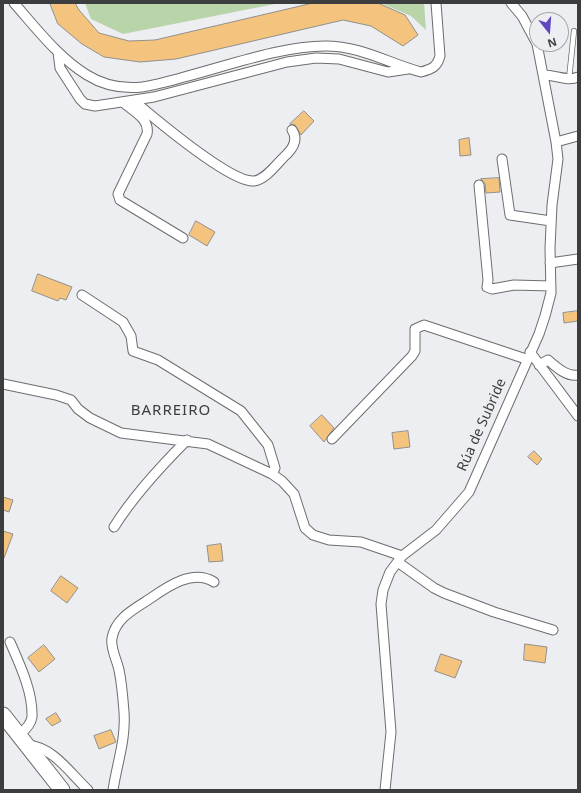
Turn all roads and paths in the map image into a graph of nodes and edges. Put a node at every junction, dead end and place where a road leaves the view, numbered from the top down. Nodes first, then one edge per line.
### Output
1 (14, 3) edge
2 (436, 3) edge
3 (511, 3) edge
4 (529, 29) edge
5 (574, 31) dead end
6 (58, 52) junction
7 (539, 52) edge
8 (408, 68) junction
9 (544, 75) junction
10 (573, 78) edge
11 (129, 102) junction
12 (292, 130) dead end
13 (578, 136) edge
14 (556, 142) junction
15 (502, 159) dead end
16 (479, 185) dead end
17 (551, 220) junction
18 (183, 238) dead end
19 (578, 259) edge
20 (550, 263) junction
21 (551, 286) junction
22 (82, 295) dead end
23 (528, 356) junction
24 (539, 365) junction
25 (578, 375) edge
26 (3, 384) edge
27 (578, 416) edge
28 (332, 439) dead end
29 (187, 440) junction
30 (272, 474) junction
31 (114, 527) dead end
32 (400, 559) junction
33 (214, 582) dead end
34 (553, 630) dead end
35 (10, 642) dead end
36 (3, 715) edge
37 (24, 740) junction
38 (62, 790) edge
39 (88, 790) edge
40 (114, 790) edge
41 (385, 790) edge

1 - 6 street
2 - 8 street
3 - 4 street, Rúa de Subride
5 - 10 lane
6 - 8 street
6 - 11 street
7 - 9 street, Rúa de Subride
8 - 11 street
9 - 10 street
9 - 14 street, Rúa de Subride
11 - 12 street
11 - 18 street
13 - 14 street
14 - 17 street, Rúa de Subride
15 - 17 street
16 - 21 street
17 - 20 street, Rúa de Subride
19 - 20 street
20 - 21 street, Rúa de Subride
21 - 23 street, Rúa de Subride
22 - 30 street
23 - 24 street
23 - 28 street
23 - 32 street, Rúa de Subride
24 - 25 street
24 - 27 street
26 - 29 street
29 - 30 street
29 - 31 street
30 - 32 street
32 - 34 street
32 - 41 street, Rúa de Subride
33 - 40 street
35 - 37 street
36 - 37 main road
37 - 38 main road
37 - 39 street

